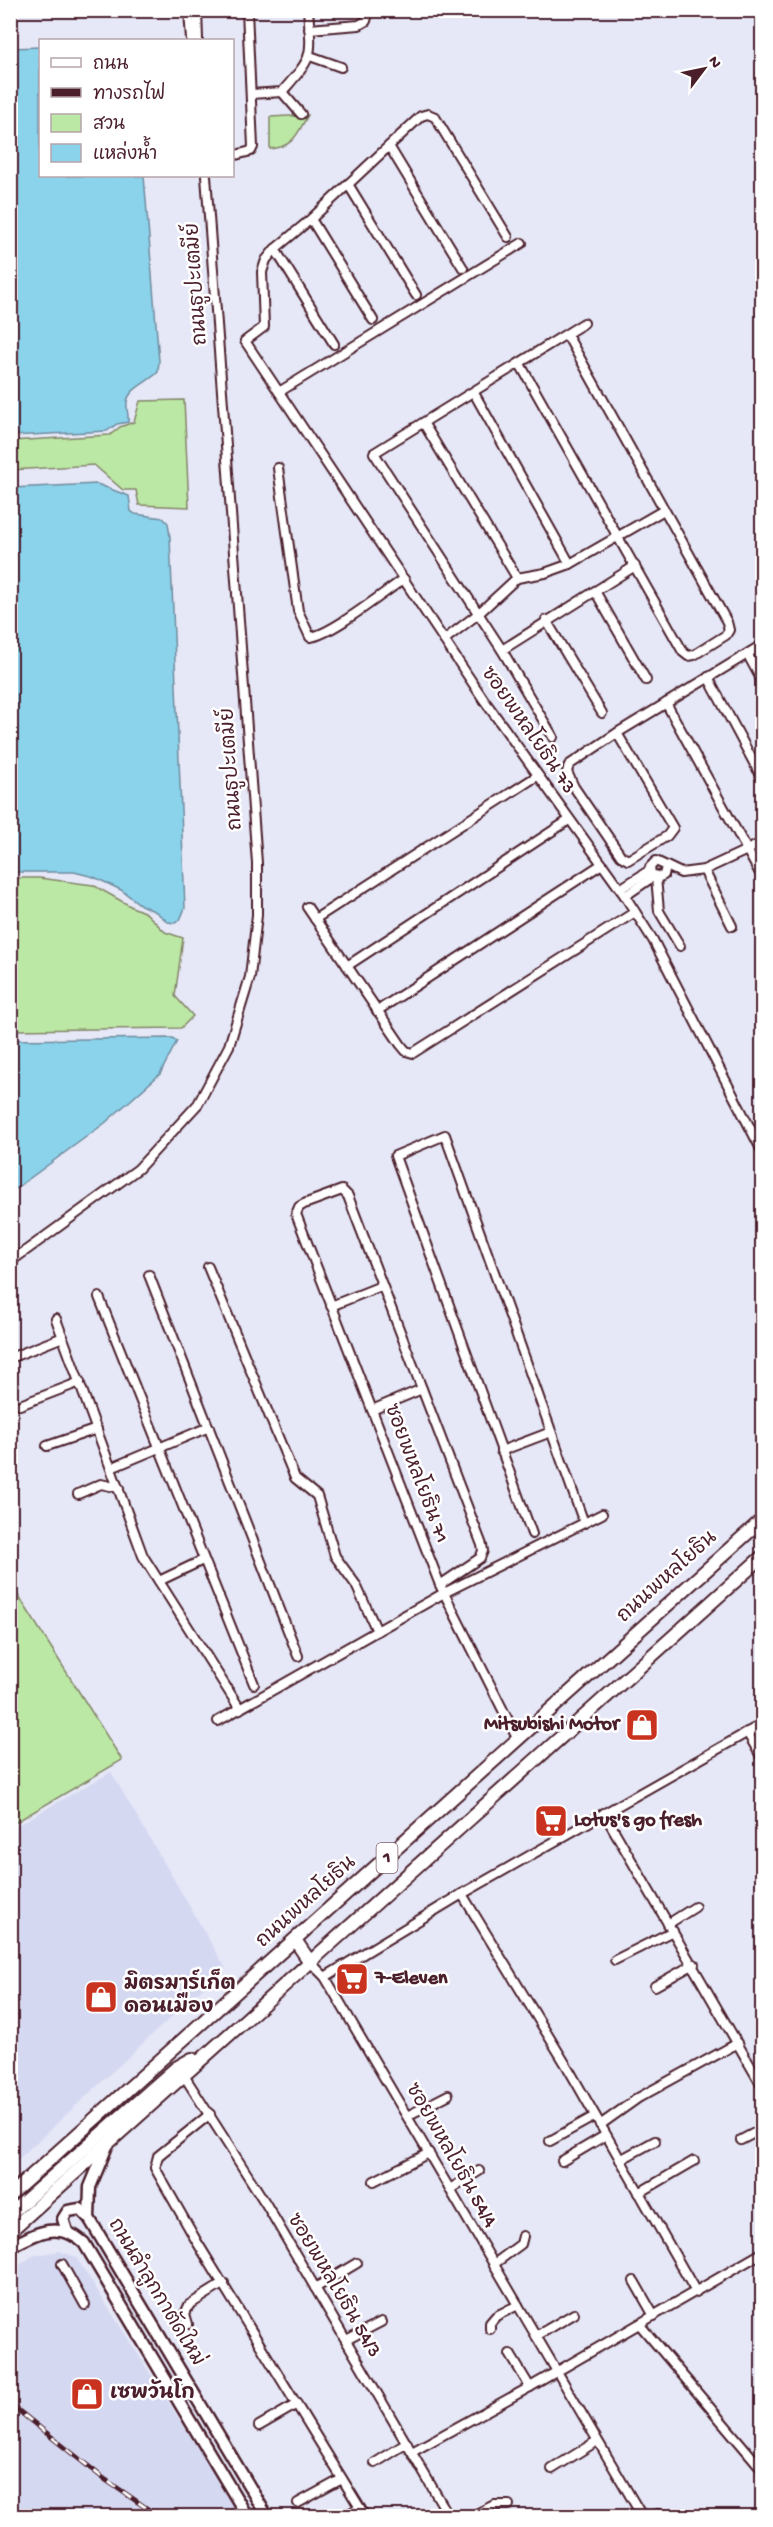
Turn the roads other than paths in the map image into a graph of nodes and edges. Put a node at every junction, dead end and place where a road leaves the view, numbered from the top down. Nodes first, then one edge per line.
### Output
1 (189, 10) edge
2 (197, 10) edge
3 (247, 10) edge
4 (308, 10) edge
5 (369, 10) edge
6 (309, 29) junction
7 (191, 39) edge
8 (198, 39) edge
9 (310, 56) junction
10 (341, 68) dead end
11 (282, 92) junction
12 (251, 94) junction
13 (301, 114) dead end
14 (389, 146) junction
15 (234, 155) edge
16 (206, 177) edge
17 (348, 184) junction
18 (311, 219) junction
19 (508, 237) dead end
20 (522, 243) dead end
21 (275, 249) junction
22 (463, 268) dead end
23 (417, 295) dead end
24 (373, 320) dead end
25 (584, 323) dead end
26 (567, 335) junction
27 (334, 344) dead end
28 (520, 364) junction
29 (279, 392) junction
30 (474, 393) junction
31 (424, 424) junction
32 (278, 468) dead end
33 (664, 510) junction
34 (617, 535) junction
35 (570, 564) junction
36 (635, 566) junction
37 (517, 578) junction
38 (404, 579) junction
39 (595, 591) junction
40 (478, 614) junction
41 (546, 620) junction
42 (444, 640) junction
43 (762, 645) edge
44 (502, 650) junction
45 (748, 654) junction
46 (708, 677) junction
47 (646, 680) dead end
48 (762, 681) edge
49 (666, 703) junction
50 (602, 713) dead end
51 (617, 733) junction
52 (554, 737) dead end
53 (537, 776) junction
54 (762, 778) edge
55 (570, 820) junction
56 (762, 843) edge
57 (748, 849) junction
58 (645, 850) junction
59 (656, 861) junction
60 (602, 864) junction
61 (666, 866) junction
62 (704, 870) junction
63 (653, 875) junction
64 (762, 877) edge
65 (622, 892) junction
66 (307, 907) dead end
67 (635, 912) junction
68 (315, 919) junction
69 (732, 926) dead end
70 (680, 946) dead end
71 (347, 966) junction
72 (377, 1011) junction
73 (762, 1151) edge
74 (10, 1262) edge
75 (208, 1267) dead end
76 (148, 1275) dead end
77 (381, 1286) junction
78 (99, 1298) dead end
79 (331, 1306) junction
80 (57, 1319) dead end
81 (63, 1337) junction
82 (10, 1358) edge
83 (80, 1382) junction
84 (422, 1389) junction
85 (20, 1405) dead end
86 (372, 1410) junction
87 (209, 1428) junction
88 (97, 1429) junction
89 (551, 1432) junction
90 (47, 1446) dead end
91 (159, 1448) junction
92 (501, 1451) junction
93 (111, 1468) junction
94 (119, 1488) junction
95 (78, 1494) dead end
96 (602, 1514) dead end
97 (762, 1520) edge
98 (584, 1523) junction
99 (532, 1534) dead end
100 (762, 1557) edge
101 (203, 1560) junction
102 (159, 1581) junction
103 (440, 1585) junction
104 (444, 1593) junction
105 (377, 1631) junction
106 (298, 1656) dead end
107 (254, 1684) dead end
108 (240, 1709) junction
109 (218, 1721) dead end
110 (762, 1724) edge
111 (747, 1732) junction
112 (518, 1740) junction
113 (762, 1758) edge
114 (604, 1812) junction
115 (462, 1894) junction
116 (694, 1907) dead end
117 (671, 1928) junction
118 (295, 1940) junction
119 (615, 1960) dead end
120 (310, 1962) junction
121 (694, 1964) junction
122 (326, 1977) junction
123 (656, 1986) dead end
124 (738, 2043) junction
125 (217, 2045) junction
126 (183, 2074) junction
127 (762, 2086) edge
128 (448, 2095) dead end
129 (210, 2114) junction
130 (407, 2116) junction
131 (595, 2116) junction
132 (600, 2125) junction
133 (762, 2128) edge
134 (606, 2135) junction
135 (741, 2140) dead end
136 (550, 2141) dead end
137 (655, 2141) dead end
138 (109, 2143) junction
139 (429, 2153) junction
140 (620, 2160) junction
141 (562, 2161) dead end
142 (694, 2162) dead end
143 (479, 2171) dead end
144 (374, 2181) dead end
145 (450, 2189) junction
146 (639, 2193) junction
147 (10, 2195) edge
148 (10, 2214) edge
149 (89, 2218) junction
150 (10, 2230) edge
151 (68, 2232) junction
152 (523, 2236) dead end
153 (10, 2247) edge
154 (762, 2253) edge
155 (357, 2263) dead end
156 (62, 2264) dead end
157 (494, 2264) junction
158 (634, 2281) dead end
159 (224, 2283) junction
160 (315, 2288) junction
161 (696, 2292) junction
162 (85, 2305) dead end
163 (518, 2305) junction
164 (574, 2314) dead end
165 (654, 2316) junction
166 (381, 2322) dead end
167 (188, 2324) dead end
168 (640, 2325) junction
169 (490, 2329) dead end
170 (536, 2336) junction
171 (346, 2340) junction
172 (510, 2354) dead end
173 (557, 2371) junction
174 (530, 2387) junction
175 (297, 2404) junction
176 (259, 2426) dead end
177 (597, 2441) junction
178 (406, 2443) junction
179 (411, 2452) junction
180 (375, 2463) dead end
181 (552, 2469) dead end
182 (762, 2469) edge
183 (342, 2479) junction
184 (298, 2503) dead end
185 (509, 2505) dead end
186 (360, 2508) junction
187 (248, 2517) edge
188 (267, 2517) edge
189 (344, 2517) edge
190 (365, 2517) edge
191 (449, 2517) edge
192 (472, 2517) edge
193 (642, 2517) edge
194 (652, 2517) edge
195 (667, 2517) edge

1 - 7 street
2 - 8 street
3 - 12 street
4 - 6 street
5 - 6 street
6 - 9 street
9 - 10 street
9 - 11 street
11 - 12 street
11 - 13 street
12 - 15 street
14 - 17 street
14 - 19 street
14 - 22 street
16 - 74 street, ถนนธูปะเตมีย์
17 - 18 street
17 - 23 street
18 - 21 street
18 - 24 street
20 - 29 street
21 - 27 street
21 - 29 street, ซอยพหลโยธิน 73
25 - 26 street
26 - 28 street
26 - 33 street
28 - 30 street
28 - 34 street
29 - 38 street, ซอยพหลโยธิน 73
30 - 31 street
30 - 35 street
31 - 37 street
31 - 40 street
32 - 38 street
33 - 34 street
33 - 36 street
34 - 35 street
34 - 36 street
35 - 37 street
36 - 39 street
37 - 40 street
38 - 42 street, ซอยพหลโยธิน 73
39 - 41 street
39 - 47 street
40 - 42 street
40 - 44 street
41 - 44 street
41 - 50 street
42 - 53 street, ซอยพหลโยธิน 73
43 - 45 street
44 - 52 street
45 - 46 street
45 - 48 street
46 - 49 street
46 - 54 street
49 - 51 street
49 - 57 street
51 - 58 street
51 - 58 street
53 - 55 street, ซอยพหลโยธิน 73
53 - 68 street
55 - 60 street, ซอยพหลโยธิน 73
55 - 71 street
56 - 57 street
57 - 62 street
57 - 64 street
58 - 59 street
59 - 61 street
59 - 63 street
60 - 65 street, ซอยพหลโยธิน 73
60 - 72 street
61 - 62 street
61 - 63 street
62 - 69 street
63 - 65 street
63 - 70 street
65 - 67 street, ซอยพหลโยธิน 73
66 - 68 street
67 - 72 street
67 - 73 street, ซอยพหลโยธิน 73
68 - 71 street
71 - 72 street
75 - 105 street
76 - 87 street
77 - 79 street
77 - 79 street, ซอยพหลโยธิน 71
77 - 84 street
78 - 91 street
79 - 86 street, ซอยพหลโยธิน 71
80 - 81 street
81 - 82 street
81 - 83 street
83 - 85 street
83 - 88 street
84 - 86 street
84 - 103 street
86 - 103 street, ซอยพหลโยธิน 71
87 - 91 street
87 - 106 street
88 - 90 street
88 - 93 street
89 - 92 street
89 - 92 street
89 - 98 street
91 - 93 street
91 - 101 street
92 - 99 street
93 - 94 street
94 - 95 street
94 - 102 street
96 - 98 street
97 - 112 main road, ถนนพหลโยธิน / 1
98 - 104 street
100 - 120 main road, 1
101 - 102 street
101 - 107 street
102 - 108 street
103 - 104 street, ซอยพหลโยธิน 71
104 - 105 street
104 - 112 street, ซอยพหลโยธิน 71
105 - 108 street
108 - 109 street
110 - 111 street
111 - 113 street
111 - 114 street
112 - 118 main road, ถนนพหลโยธิน / 1
114 - 115 street
114 - 117 street
115 - 122 street
115 - 131 street
116 - 117 street
117 - 119 street
117 - 121 street
118 - 120 main road
118 - 147 main road, ถนนพหลโยธิน / 1
120 - 122 street, ซอยพหลโยธิน 54/4
120 - 125 main road, 1
121 - 123 street
121 - 124 street
122 - 130 street, ซอยพหลโยธิน 54/4
124 - 127 street
124 - 132 street
125 - 126 main road, 1
125 - 148 main road
126 - 129 street, ซอยพหลโยธิน 54/3
126 - 138 main road, 1
128 - 130 street
129 - 159 street
129 - 160 street, ซอยพหลโยธิน 54/3
130 - 139 street, ซอยพหลโยธิน 54/4
131 - 132 street
131 - 136 street
132 - 134 street
133 - 135 street
134 - 140 street
134 - 141 street
137 - 140 street
138 - 149 main road, ถนนลำลูกกาตัดใหม่
138 - 150 main road, 1
139 - 144 street
139 - 145 street, ซอยพหลโยธิน 54/4
140 - 146 street
142 - 146 street
143 - 145 street
145 - 157 street, ซอยพหลโยธิน 54/4
146 - 161 street
149 - 151 main road
149 - 188 main road, ถนนลำลูกกาตัดใหม่
151 - 153 main road
151 - 187 main road, ถนนลำลูกกาตัดใหม่
152 - 157 street
154 - 161 street
155 - 160 street
156 - 162 street
157 - 163 street, ซอยพหลโยธิน 54/4
158 - 165 street
159 - 167 street
159 - 175 street
160 - 171 street, ซอยพหลโยธิน 54/3
161 - 165 street
163 - 169 street
163 - 170 street, ซอยพหลโยธิน 54/4
164 - 170 street
165 - 168 street
166 - 171 street
168 - 173 street
168 - 182 street
170 - 173 street, ซอยพหลโยธิน 54/4
171 - 178 street, ซอยพหลโยธิน 54/3
172 - 174 street
173 - 174 street
173 - 177 street, ซอยพหลโยธิน 54/4
174 - 179 street
175 - 176 street
175 - 183 street
177 - 181 street
177 - 193 street, ซอยพหลโยธิน 54/4
178 - 179 street, ซอยพหลโยธิน 54/3
178 - 180 street
179 - 191 street, ซอยพหลโยธิน 54/3
183 - 184 street
183 - 186 street
185 - 192 street
186 - 189 street
186 - 190 street
194 - 195 street

